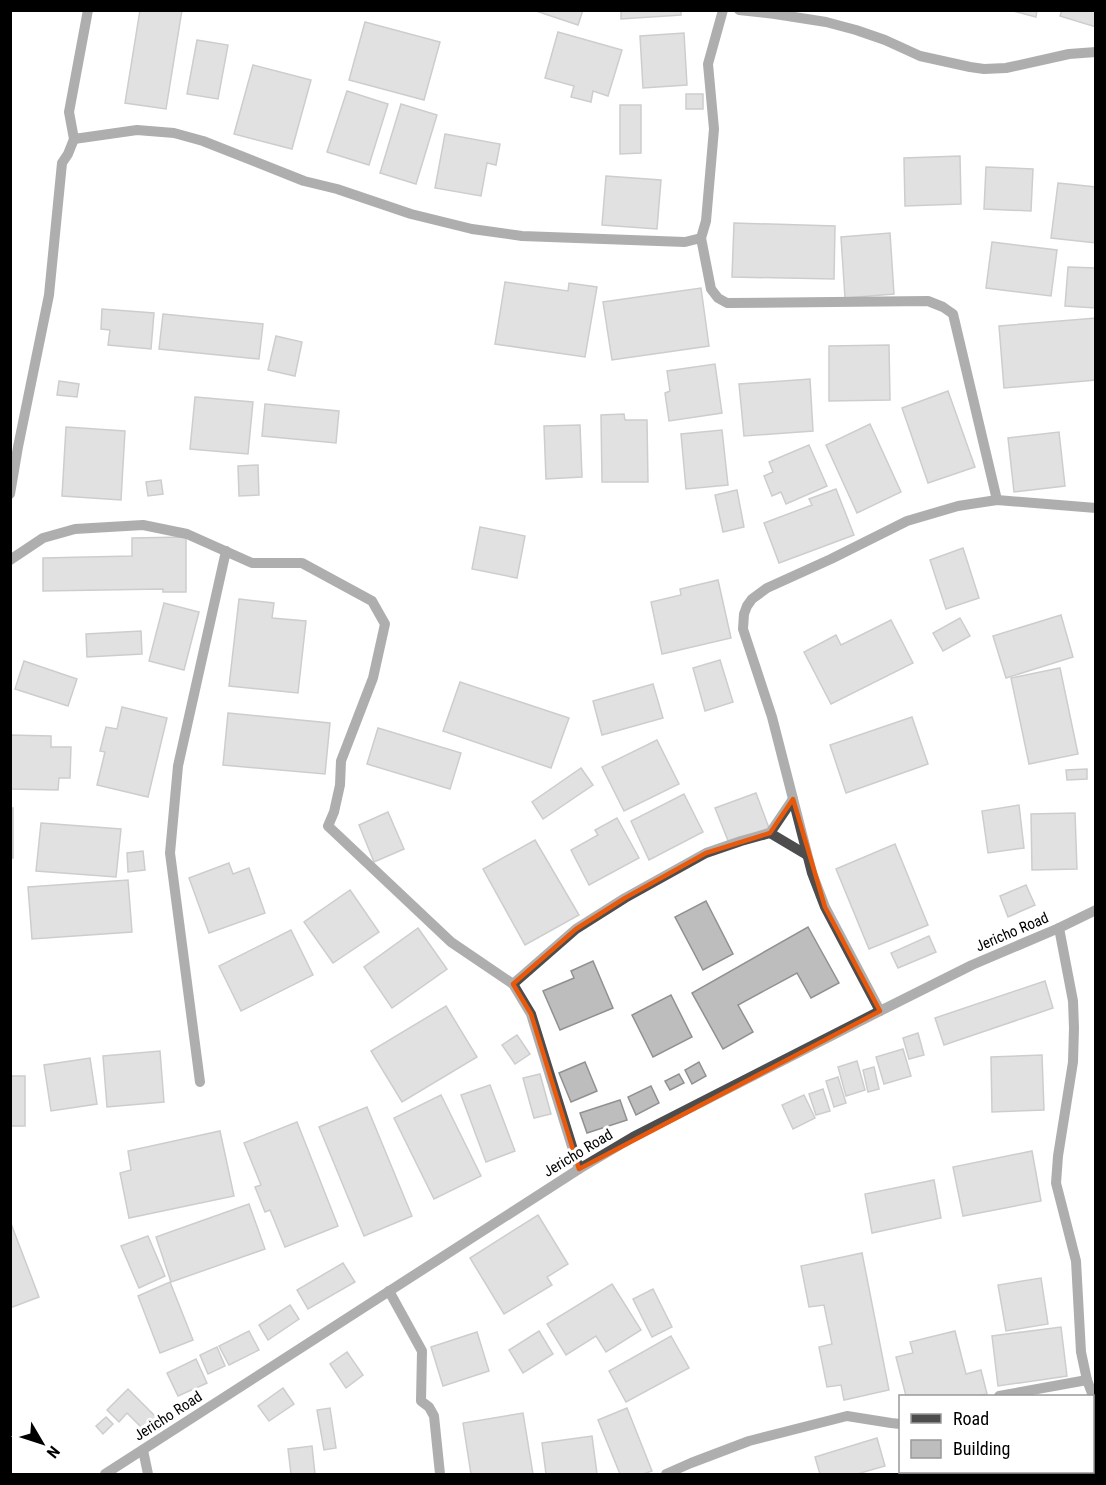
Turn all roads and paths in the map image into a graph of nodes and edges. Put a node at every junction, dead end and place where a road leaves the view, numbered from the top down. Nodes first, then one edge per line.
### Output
1 (88, 10) edge
2 (723, 10) edge
3 (739, 10) edge
4 (1095, 52) edge
5 (74, 139) junction
6 (700, 238) junction
7 (10, 494) edge
8 (997, 500) junction
9 (1095, 508) edge
10 (226, 551) junction
11 (10, 560) edge
12 (793, 799) junction
13 (770, 833) junction
14 (807, 855) junction
15 (1095, 910) edge
16 (1059, 928) junction
17 (513, 984) junction
18 (880, 1011) junction
19 (200, 1082) dead end
20 (579, 1169) junction
21 (389, 1291) junction
22 (1087, 1380) junction
23 (1004, 1395) edge
24 (1092, 1395) edge
25 (899, 1424) edge
26 (143, 1450) junction
27 (105, 1474) edge
28 (148, 1474) edge
29 (440, 1474) edge
30 (666, 1474) edge

1 - 5 street
2 - 6 street
3 - 4 street
5 - 6 street
5 - 7 street
6 - 8 street
8 - 9 street
8 - 12 street
10 - 11 street
10 - 17 street
10 - 19 street
12 - 13 street
12 - 14 street
13 - 14 street
13 - 17 street
14 - 18 street
15 - 16 street, Jericho Road
16 - 18 street, Jericho Road
16 - 22 street
17 - 20 street
18 - 20 street, Jericho Road
20 - 21 street, Jericho Road
21 - 26 street, Jericho Road
21 - 29 street
22 - 23 street
22 - 24 street
25 - 30 street
26 - 27 street, Jericho Road
26 - 28 street

